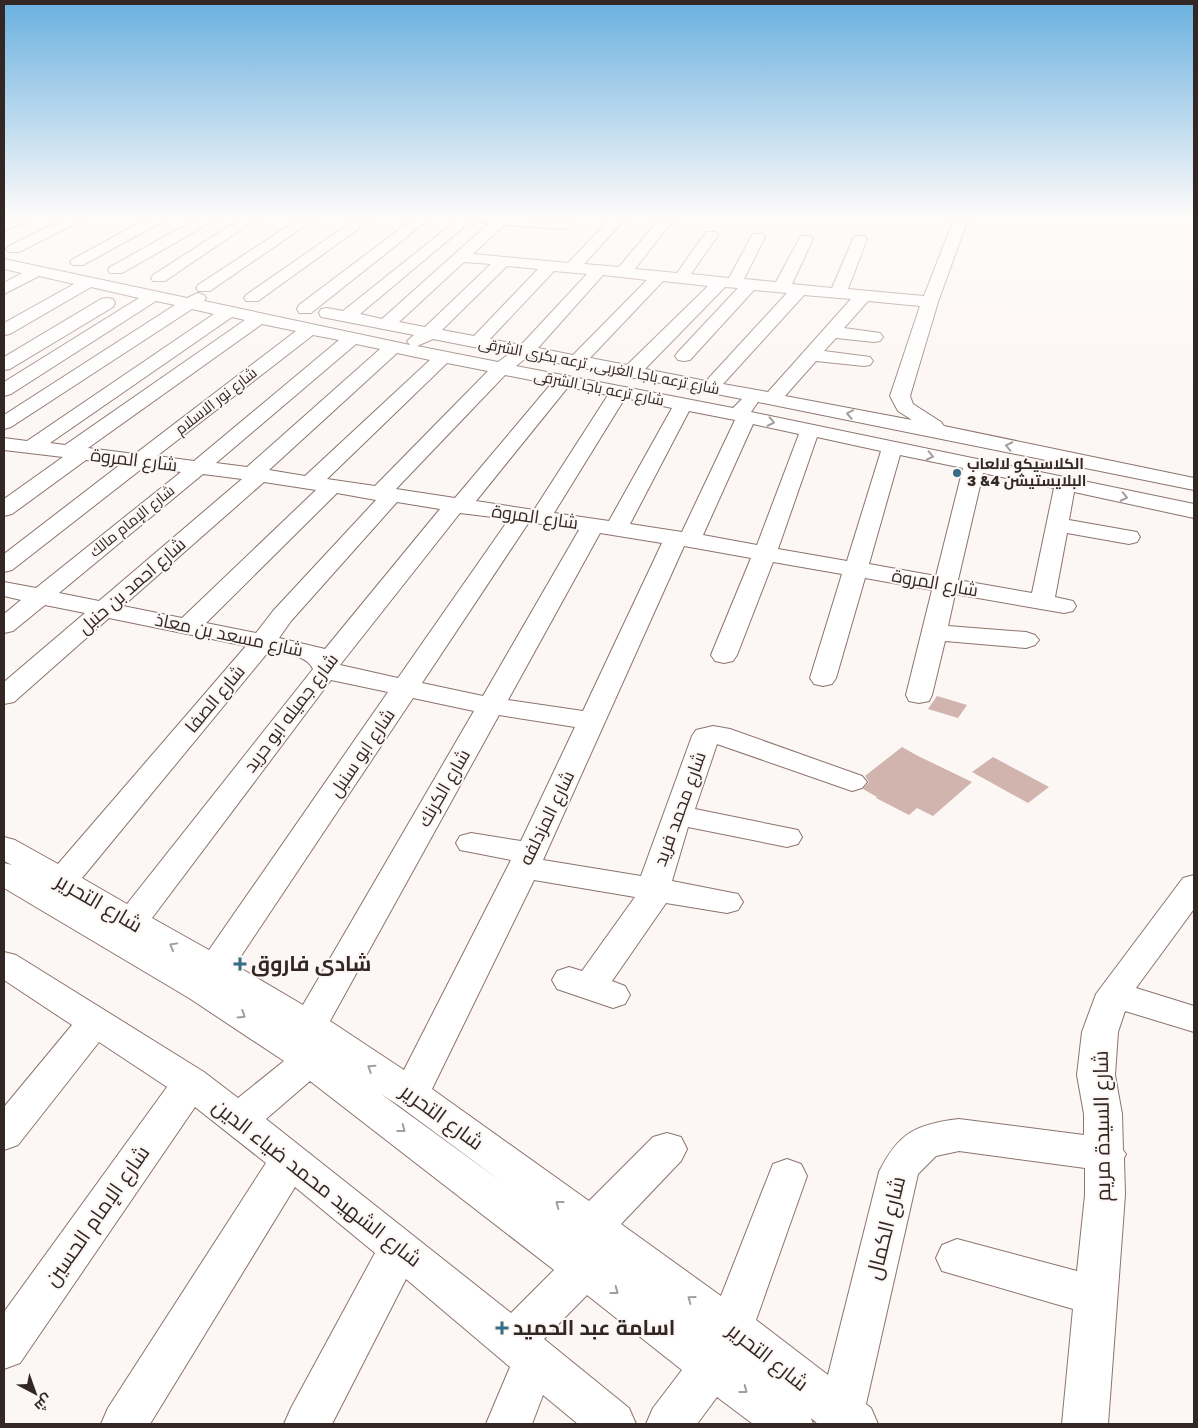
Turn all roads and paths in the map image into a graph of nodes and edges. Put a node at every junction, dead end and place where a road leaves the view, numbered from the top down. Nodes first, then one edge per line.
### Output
1 (16, 283) edge
2 (87, 283) edge
3 (91, 283) edge
4 (146, 283) edge
5 (162, 283) edge
6 (235, 283) edge
7 (274, 283) edge
8 (334, 283) edge
9 (388, 283) edge
10 (432, 283) edge
11 (479, 283) edge
12 (534, 283) edge
13 (588, 283) edge
14 (653, 283) edge
15 (731, 283) edge
16 (735, 283) junction
17 (784, 283) edge
18 (842, 283) edge
19 (937, 283) edge
20 (156, 287) junction
21 (782, 287) junction
22 (4, 289) edge
23 (800, 289) junction
24 (127, 290) junction
25 (838, 293) junction
26 (221, 295) junction
27 (864, 295) junction
28 (252, 298) junction
29 (930, 302) junction
30 (188, 303) junction
31 (295, 311) junction
32 (346, 317) junction
33 (259, 318) junction
34 (385, 325) junction
35 (4, 330) edge
36 (831, 332) junction
37 (428, 334) junction
38 (874, 337) dead end
39 (352, 338) junction
40 (477, 343) junction
41 (399, 348) junction
42 (522, 352) junction
43 (812, 355) junction
44 (684, 356) dead end
45 (443, 357) junction
46 (864, 360) dead end
47 (577, 362) junction
48 (4, 365) edge
49 (500, 369) junction
50 (631, 372) junction
51 (658, 377) junction
52 (563, 381) junction
53 (710, 387) junction
54 (4, 390) edge
55 (628, 394) junction
56 (764, 398) junction
57 (683, 404) junction
58 (816, 408) junction
59 (744, 416) junction
60 (886, 421) junction
61 (4, 423) edge
62 (805, 429) junction
63 (943, 432) junction
64 (869, 443) junction
65 (13, 447) edge
66 (892, 448) junction
67 (75, 453) junction
68 (140, 461) junction
69 (974, 465) junction
70 (1110, 466) junction
71 (198, 468) junction
72 (256, 475) junction
73 (1065, 484) junction
74 (1194, 484) edge
75 (320, 485) junction
76 (1096, 491) junction
77 (385, 495) junction
78 (457, 506) junction
79 (4, 509) edge
80 (1194, 511) edge
81 (531, 517) junction
82 (1057, 525) junction
83 (604, 528) junction
84 (1129, 537) dead end
85 (683, 539) junction
86 (765, 553) junction
87 (4, 565) edge
88 (855, 569) junction
89 (946, 585) junction
90 (4, 590) edge
91 (39, 597) junction
92 (104, 610) junction
93 (4, 626) edge
94 (188, 627) junction
95 (934, 632) junction
96 (1026, 640) dead end
97 (262, 642) junction
98 (724, 655) dead end
99 (326, 669) junction
100 (823, 678) dead end
101 (406, 688) junction
102 (4, 696) edge
103 (919, 696) dead end
104 (491, 706) junction
105 (593, 721) junction
106 (852, 782) dead end
107 (677, 815) junction
108 (787, 837) dead end
109 (472, 843) dead end
110 (4, 847) edge
111 (527, 860) junction
112 (4, 874) edge
113 (62, 881) junction
114 (1194, 886) edge
115 (653, 889) junction
116 (727, 902) dead end
117 (131, 922) junction
118 (4, 964) edge
119 (208, 979) junction
120 (591, 988) dead end
121 (1113, 994) junction
122 (1194, 1019) edge
123 (95, 1022) junction
124 (304, 1044) junction
125 (191, 1083) junction
126 (411, 1094) junction
127 (239, 1120) junction
128 (5, 1130) edge
129 (667, 1149) dead end
130 (1106, 1154) junction
131 (290, 1160) junction
132 (787, 1176) dead end
133 (591, 1227) junction
134 (400, 1248) junction
135 (956, 1258) dead end
136 (585, 1268) junction
137 (1097, 1296) junction
138 (722, 1347) junction
139 (4, 1348) edge
140 (524, 1351) junction
141 (848, 1419) edge
142 (124, 1424) edge
143 (308, 1424) edge
144 (509, 1424) edge
145 (613, 1424) edge
146 (669, 1424) edge
147 (790, 1424) edge
148 (1085, 1424) edge

1 - 22 street
2 - 35 street
3 - 24 street, شارع ترعه باجا الشرقى
4 - 20 street, شارع ترعه باجا الغربى, ترعه بكرى الشرقى
5 - 20 street
6 - 26 street
7 - 28 street
8 - 31 street, شارع نور الاسلام
9 - 32 street
10 - 34 street
11 - 37 street, شارع احمد بن حنبل
12 - 40 street
13 - 42 street, شارع الصفا
14 - 47 street
15 - 16 street
16 - 21 street
16 - 44 street
16 - 50 street
17 - 21 street
18 - 25 street
19 - 29 street
20 - 24 street, شارع ترعه باجا الشرقى
20 - 26 street, شارع ترعه باجا الغربى, ترعه بكرى الشرقى
20 - 30 street, شارع ترعه باجا الشرقى
20 - 54 street
21 - 23 street
23 - 25 street
23 - 53 street
24 - 48 street
25 - 27 street
26 - 28 street, شارع ترعه باجا الغربى, ترعه بكرى الشرقى
26 - 30 street, شارع ترعه باجا الشرقى
26 - 30 street
26 - 33 street, شارع ترعه باجا الشرقى
26 - 65 street
27 - 29 street
27 - 36 street
28 - 31 street, شارع ترعه باجا الغربى, ترعه بكرى الشرقى
29 - 63 street
30 - 61 street
31 - 32 street, شارع ترعه باجا الغربى, ترعه بكرى الشرقى
31 - 33 street, شارع ترعه باجا الشرقى
31 - 39 street, شارع ترعه باجا الشرقى
31 - 68 street, شارع نور الاسلام
32 - 34 street, شارع ترعه باجا الغربى, ترعه بكرى الشرقى
33 - 67 street
34 - 37 street, شارع ترعه باجا الغربى, ترعه بكرى الشرقى
36 - 38 street
36 - 43 street
37 - 40 street, شارع ترعه باجا الغربى, ترعه بكرى الشرقى
37 - 41 street, شارع احمد بن حنبل
39 - 41 street, شارع ترعه باجا الشرقى
39 - 71 street, شارع الإمام مالك
40 - 42 street, شارع ترعه باجا الغربى, ترعه بكرى الشرقى
41 - 45 street, شارع ترعه باجا الشرقى
41 - 72 street, شارع احمد بن حنبل
42 - 47 street, شارع ترعه باجا الغربى, ترعه بكرى الشرقى
42 - 49 street, شارع الصفا
43 - 46 street
43 - 56 street
45 - 49 street, شارع ترعه باجا الشرقى
45 - 75 street
47 - 50 street, شارع ترعه باجا الغربى, ترعه بكرى الشرقى
49 - 52 street, شارع ترعه باجا الشرقى
49 - 77 street, شارع الصفا
50 - 51 street, شارع ترعه باجا الغربى, ترعه بكرى الشرقى
51 - 53 street, شارع ترعه باجا الغربى, ترعه بكرى الشرقى
51 - 55 street, شارع ابو سنبل
52 - 55 street, شارع ترعه باجا الشرقى
52 - 78 street, شارع جميله ابو حريد
53 - 56 street, شارع ترعه باجا الغربى, ترعه بكرى الشرقى
55 - 57 street, شارع ترعه باجا الشرقى
55 - 81 street, شارع ابو سنبل
56 - 58 street, شارع ترعه باجا الغربى, ترعه بكرى الشرقى
56 - 59 street, شارع المزدلفه
57 - 59 street, شارع ترعه باجا الشرقى
57 - 83 street, شارع الكرنك
60 -> 58 street, شارع ترعه باجا الغربى, ترعه بكرى الشرقى
58 - 62 street
59 -> 62 street, شارع ترعه باجا الشرقى
59 - 85 street, شارع المزدلفه
60 - 63 street, شارع ترعه باجا الغربى, ترعه بكرى الشرقى
60 - 64 street
62 - 64 street, شارع ترعه باجا الشرقى
62 - 86 street
70 -> 63 street, شارع ترعه باجا الغربى, ترعه بكرى الشرقى
64 - 66 street, شارع ترعه باجا الشرقى
65 - 67 street, شارع المروة
66 -> 69 street, شارع ترعه باجا الشرقى
66 - 88 street
67 - 68 street, شارع المروة
67 - 79 street
68 - 71 street, شارع المروة
68 - 87 street, شارع نور الاسلام
69 - 73 street, شارع ترعه باجا الشرقى
69 - 89 street
70 - 74 street, شارع ترعه باجا الغربى, ترعه بكرى الشرقى
70 - 76 street
71 - 72 street, شارع المروة
71 - 91 street, شارع الإمام مالك
72 - 75 street, شارع المروة
72 - 92 street, شارع احمد بن حنبل
73 - 76 street, شارع ترعه باجا الشرقى
73 - 82 street
75 - 77 street, شارع المروة
75 - 94 street
76 -> 80 street, شارع ترعه باجا الشرقى
77 - 78 street, شارع المروة
77 - 97 street, شارع الصفا
78 - 81 street, شارع المروة
78 - 99 street, شارع جميله ابو حريد
81 - 83 street, شارع المروة
81 - 101 street, شارع ابو سنبل
82 - 84 street
82 - 89 street, شارع المروة
83 - 85 street, شارع المروة
83 - 104 street, شارع الكرنك
85 - 86 street, شارع المروة
85 - 105 street, شارع المزدلفه
86 - 88 street, شارع المروة
86 - 98 street
88 - 89 street, شارع المروة
88 - 100 street
89 - 95 street
90 - 91 street, شارع مسعد بن معاذ
91 - 92 street, شارع مسعد بن معاذ
91 - 93 street, شارع الإمام مالك
92 - 94 street, شارع مسعد بن معاذ
92 - 102 street, شارع احمد بن حنبل
94 - 97 street, شارع مسعد بن معاذ
95 - 96 street
95 - 103 street
97 - 99 street, شارع مسعد بن معاذ
97 - 113 street, شارع الصفا
99 - 101 street, شارع مسعد بن معاذ
99 - 117 street, شارع جميله ابو حريد
101 - 104 street, شارع مسعد بن معاذ
101 - 119 street, شارع ابو سنبل
104 - 105 street, شارع مسعد بن معاذ
104 - 124 street, شارع الكرنك
105 - 111 street, شارع المزدلفه
106 - 107 street, شارع محمد فريد
107 - 108 street
107 - 115 street, شارع محمد فريد
109 - 111 street
110 - 113 street, شارع التحرير
111 - 115 street
111 - 126 street, شارع المزدلفه
112 - 119 street, شارع التحرير
113 - 117 street, شارع التحرير
114 - 121 street, شارع السيدة مريم
115 - 116 street
115 - 120 street, شارع محمد فريد
119 -> 117 street, شارع التحرير
118 - 123 street, شارع الشهيد محمد ضياء الدين
119 - 124 street, شارع التحرير
121 - 122 street
121 - 130 street, شارع السيدة مريم
123 - 125 street, شارع الشهيد محمد ضياء الدين
123 - 128 street
126 -> 124 street, شارع التحرير
124 - 127 street
124 -> 136 street, شارع التحرير
125 - 127 street, شارع الشهيد محمد ضياء الدين
125 - 139 street, شارع الإمام الحسين
133 -> 126 street, شارع التحرير
127 - 131 street, شارع الشهيد محمد ضياء الدين
129 - 133 street
130 - 137 street, شارع السيدة مريم
130 - 141 street, شارع الكمال
131 - 134 street, شارع الشهيد محمد ضياء الدين
131 - 142 street
132 - 138 street
138 -> 133 street, شارع التحرير
134 - 140 street, شارع الشهيد محمد ضياء الدين
134 - 143 street
135 - 137 street
136 -> 138 street, شارع التحرير
136 - 140 street
137 - 148 street, شارع السيدة مريم
138 - 141 street, شارع التحرير
138 - 146 street
138 -> 147 street, شارع التحرير
140 - 144 street
140 - 145 street, شارع الشهيد محمد ضياء الدين

